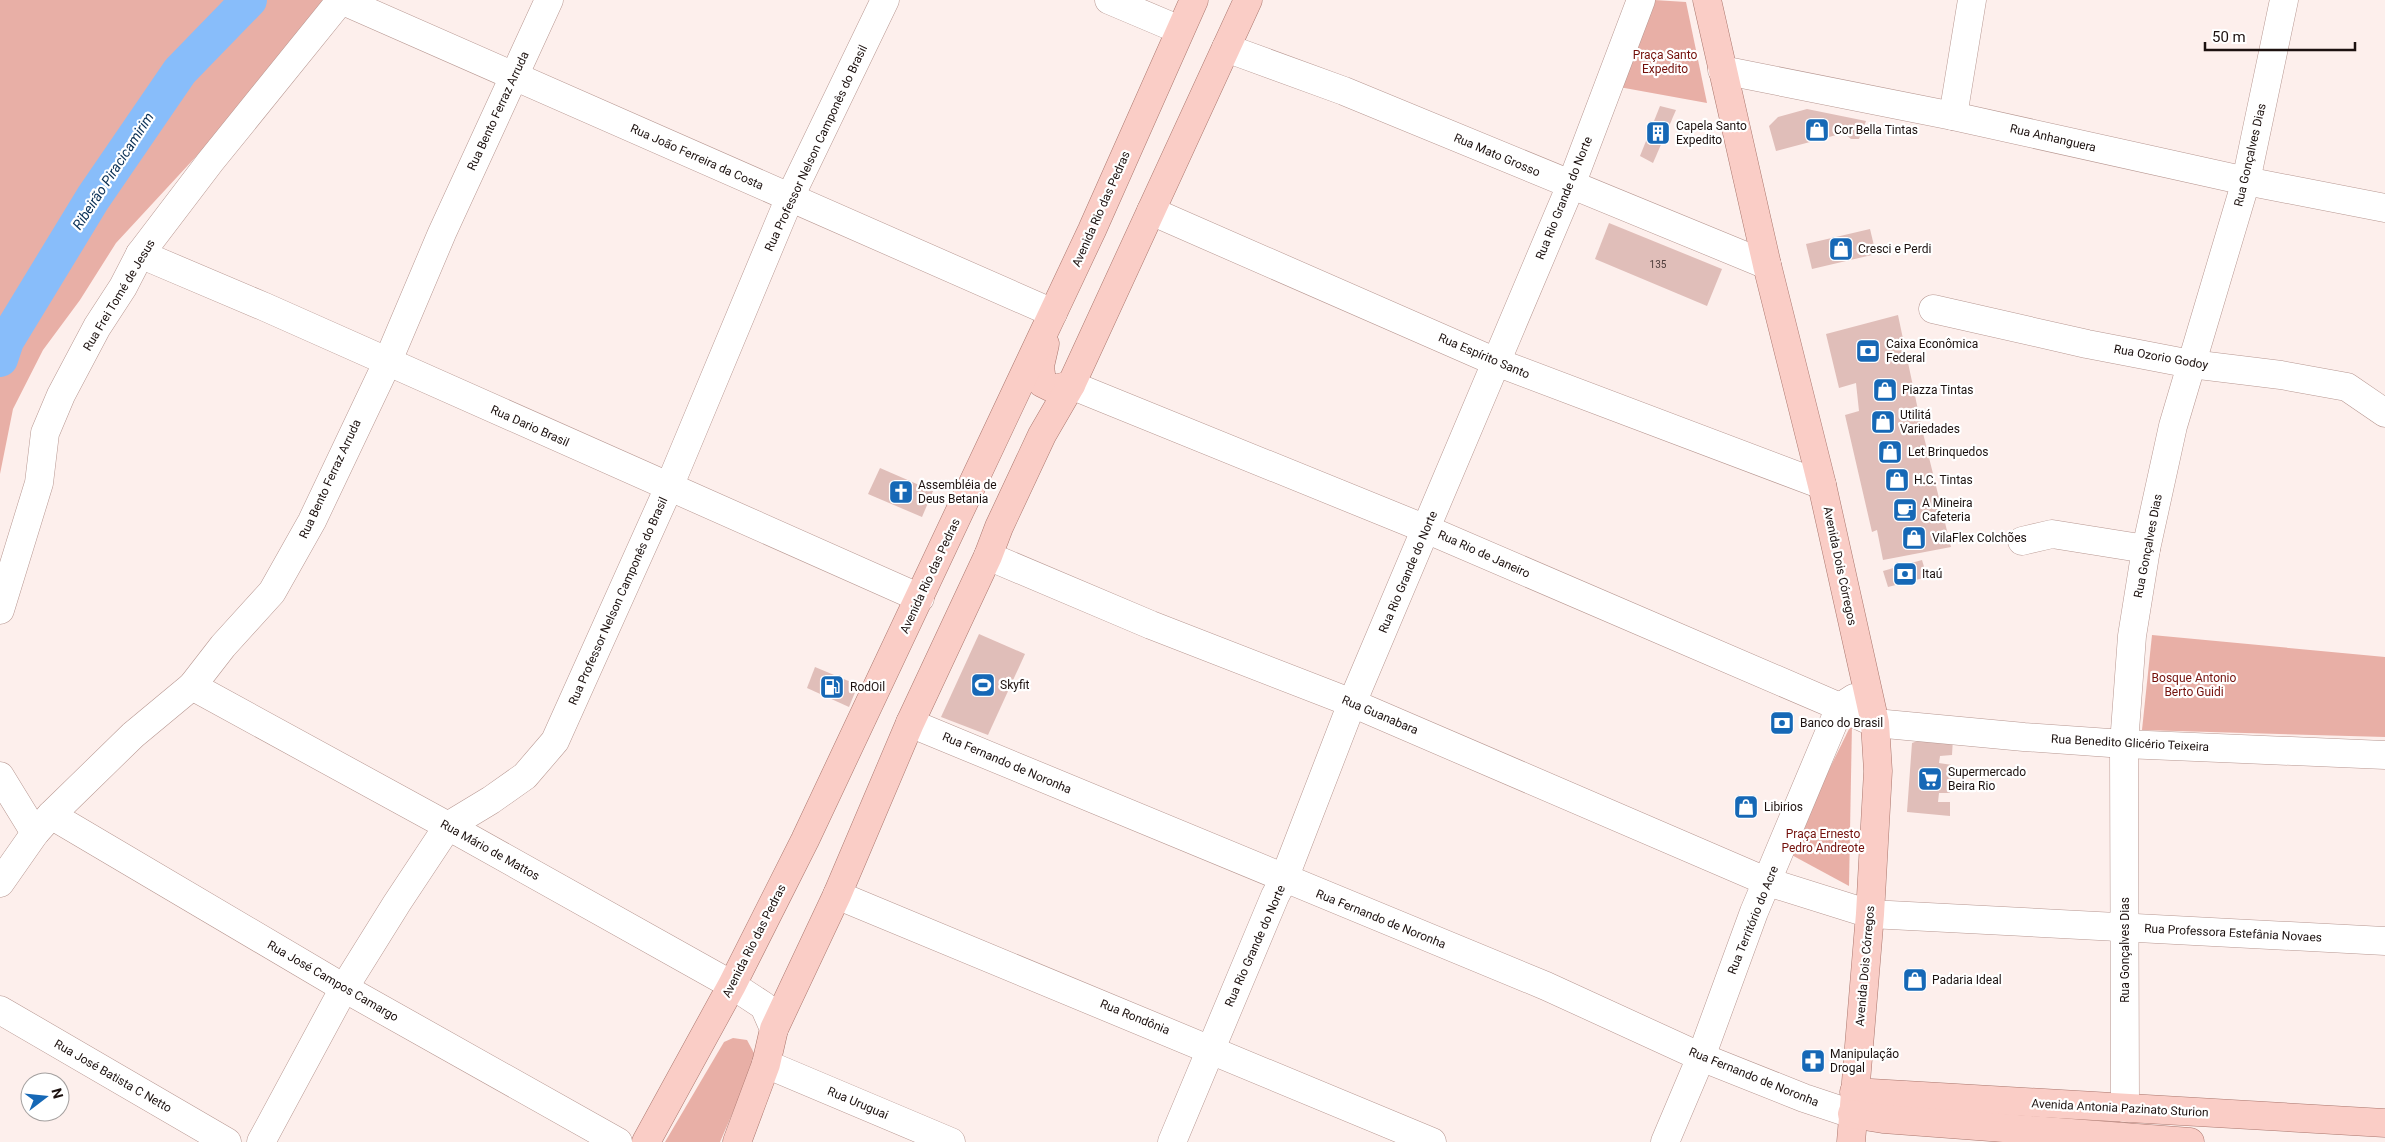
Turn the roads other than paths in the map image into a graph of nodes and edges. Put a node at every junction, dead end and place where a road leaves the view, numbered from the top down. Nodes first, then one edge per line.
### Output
1 (342, 0) edge
2 (549, 0) edge
3 (885, 0) edge
4 (1109, 0) edge
5 (1194, 0) edge
6 (1248, 0) edge
7 (1641, 0) edge
8 (1707, 0) edge
9 (1972, 0) edge
10 (2284, 0) edge
11 (1180, 30) junction
12 (1226, 48) junction
13 (1722, 70) junction
14 (514, 77) junction
15 (1953, 116) junction
16 (2246, 181) junction
17 (1571, 185) junction
18 (790, 197) junction
19 (2385, 208) edge
20 (1152, 211) junction
21 (140, 254) junction
22 (1767, 265) junction
23 (1933, 308) dead end
24 (1053, 314) junction
25 (386, 362) junction
26 (1496, 362) junction
27 (2191, 364) junction
28 (1071, 385) junction
29 (2385, 413) edge
30 (1822, 485) junction
31 (669, 487) junction
32 (1426, 528) junction
33 (2022, 541) dead end
34 (2146, 549) junction
35 (988, 556) junction
36 (920, 598) junction
37 (0, 610) edge
38 (192, 686) junction
39 (1868, 691) junction
40 (1352, 703) junction
41 (1840, 707) junction
42 (910, 723) junction
43 (1875, 723) junction
44 (2124, 744) junction
45 (2385, 755) edge
46 (0, 776) edge
47 (43, 824) junction
48 (448, 826) junction
49 (1284, 879) junction
50 (1768, 882) junction
51 (0, 883) edge
52 (837, 895) junction
53 (1870, 914) junction
54 (2126, 928) junction
55 (2385, 941) edge
56 (732, 986) junction
57 (344, 988) junction
58 (0, 1010) edge
59 (774, 1029) junction
60 (1211, 1048) junction
61 (1701, 1057) junction
62 (766, 1064) junction
63 (1853, 1103) junction
64 (2124, 1108) junction
65 (2385, 1123) edge
66 (227, 1142) edge
67 (261, 1142) edge
68 (618, 1142) edge
69 (646, 1142) edge
70 (737, 1142) edge
71 (951, 1142) edge
72 (1172, 1142) edge
73 (1432, 1142) edge
74 (1665, 1142) edge
75 (1851, 1142) edge
76 (2190, 1142) edge

1 - 14 street, Rua João Ferreira da Costa
1 - 21 street, Rua Frei Tomé de Jesus
2 - 14 street, Rua Bento Ferraz Arruda
3 - 18 street, Rua Professor Nelson Camponês do Brasil
4 - 11 street
5 - 11 main road, Avenida Rio das Pedras
6 - 12 main road
7 - 17 street, Rua Rio Grande do Norte
8 - 13 main road, Avenida Dois Córregos
9 - 15 street
10 - 16 street, Rua Gonçalves Dias
11 - 24 main road, Avenida Rio das Pedras
12 - 17 street, Rua Mato Grosso
12 - 20 main road
13 - 15 street, Rua Anhanguera
13 - 22 main road, Avenida Dois Córregos
14 - 18 street, Rua João Ferreira da Costa
14 - 25 street, Rua Bento Ferraz Arruda
15 - 16 street, Rua Anhanguera
16 - 19 street, Rua Anhanguera
16 - 27 street, Rua Gonçalves Dias
17 - 22 street, Rua Mato Grosso
17 - 26 street, Rua Rio Grande do Norte
18 - 24 street, Rua João Ferreira da Costa
18 - 31 street, Rua Professor Nelson Camponês do Brasil
20 - 26 street, Rua Espírito Santo
20 - 28 main road
21 - 25 street, Rua Dario Brasil
21 - 37 street, Rua Frei Tomé de Jesus
22 - 30 main road, Avenida Dois Córregos
23 - 27 street, Rua Ozorio Godoy
24 - 28 main road
24 - 36 main road, Avenida Rio das Pedras
25 - 31 street, Rua Dario Brasil
25 - 38 street, Rua Bento Ferraz Arruda
26 - 30 street, Rua Espírito Santo
26 - 32 street, Rua Rio Grande do Norte
27 - 29 street, Rua Ozorio Godoy
27 - 34 street, Rua Gonçalves Dias
28 - 32 street, Rua Rio de Janeiro
28 - 35 main road
30 - 39 main road, Avenida Dois Córregos
31 - 36 street, Rua Dario Brasil
31 - 48 street, Rua Professor Nelson Camponês do Brasil
32 - 40 street, Rua Rio Grande do Norte
32 - 41 street, Rua Rio de Janeiro
33 - 34 street
34 - 44 street, Rua Gonçalves Dias
35 - 40 street, Rua Guanabara
35 - 42 main road
36 - 56 main road, Avenida Rio das Pedras
38 - 47 street, Rua Bento Ferraz Arruda
38 - 48 street, Rua Mário de Mattos
39 - 41 street
39 - 43 main road, Avenida Dois Córregos
40 - 49 street, Rua Rio Grande do Norte
40 - 50 street, Rua Guanabara
41 - 43 street
41 - 50 street, Rua Território do Acre
42 - 49 street, Rua Fernando de Noronha
42 - 52 main road
43 - 44 street, Rua Benedito Glicério Teixeira
43 - 53 main road, Avenida Dois Córregos
44 - 45 street, Rua Benedito Glicério Teixeira
44 - 54 street, Rua Gonçalves Dias
46 - 47 street
47 - 51 street, Rua Bento Ferraz Arruda
47 - 57 street, Rua José Campos Camargo
48 - 56 street, Rua Mário de Mattos
48 - 57 street, Rua Professor Nelson Camponês do Brasil
49 - 60 street, Rua Rio Grande do Norte
49 - 61 street, Rua Fernando de Noronha
50 - 53 street, Rua Guanabara
50 - 61 street, Rua Território do Acre
52 - 59 main road
52 - 60 street, Rua Rondônia
53 - 54 street, Rua Professora Estefânia Novaes
53 - 63 main road, Avenida Dois Córregos
54 - 55 street, Rua Professora Estefânia Novaes
54 - 64 street, Rua Gonçalves Dias
56 - 59 street, Rua Mário de Mattos
56 - 69 main road, Avenida Rio das Pedras
57 - 67 street, Rua Professor Nelson Camponês do Brasil
57 - 68 street, Rua José Campos Camargo
58 - 66 street, Rua José Batista C Netto
59 - 62 main road
60 - 72 street, Rua Rio Grande do Norte
60 - 73 street, Rua Rondônia
61 - 63 street, Rua Fernando de Noronha
61 - 74 street, Rua Território do Acre
62 - 70 main road
62 - 71 street, Rua Uruguai
63 - 64 main road, Avenida Antonia Pazinato Sturion
63 - 75 main road, Avenida Dois Córregos
63 - 76 main road
64 - 65 main road, Avenida Antonia Pazinato Sturion

